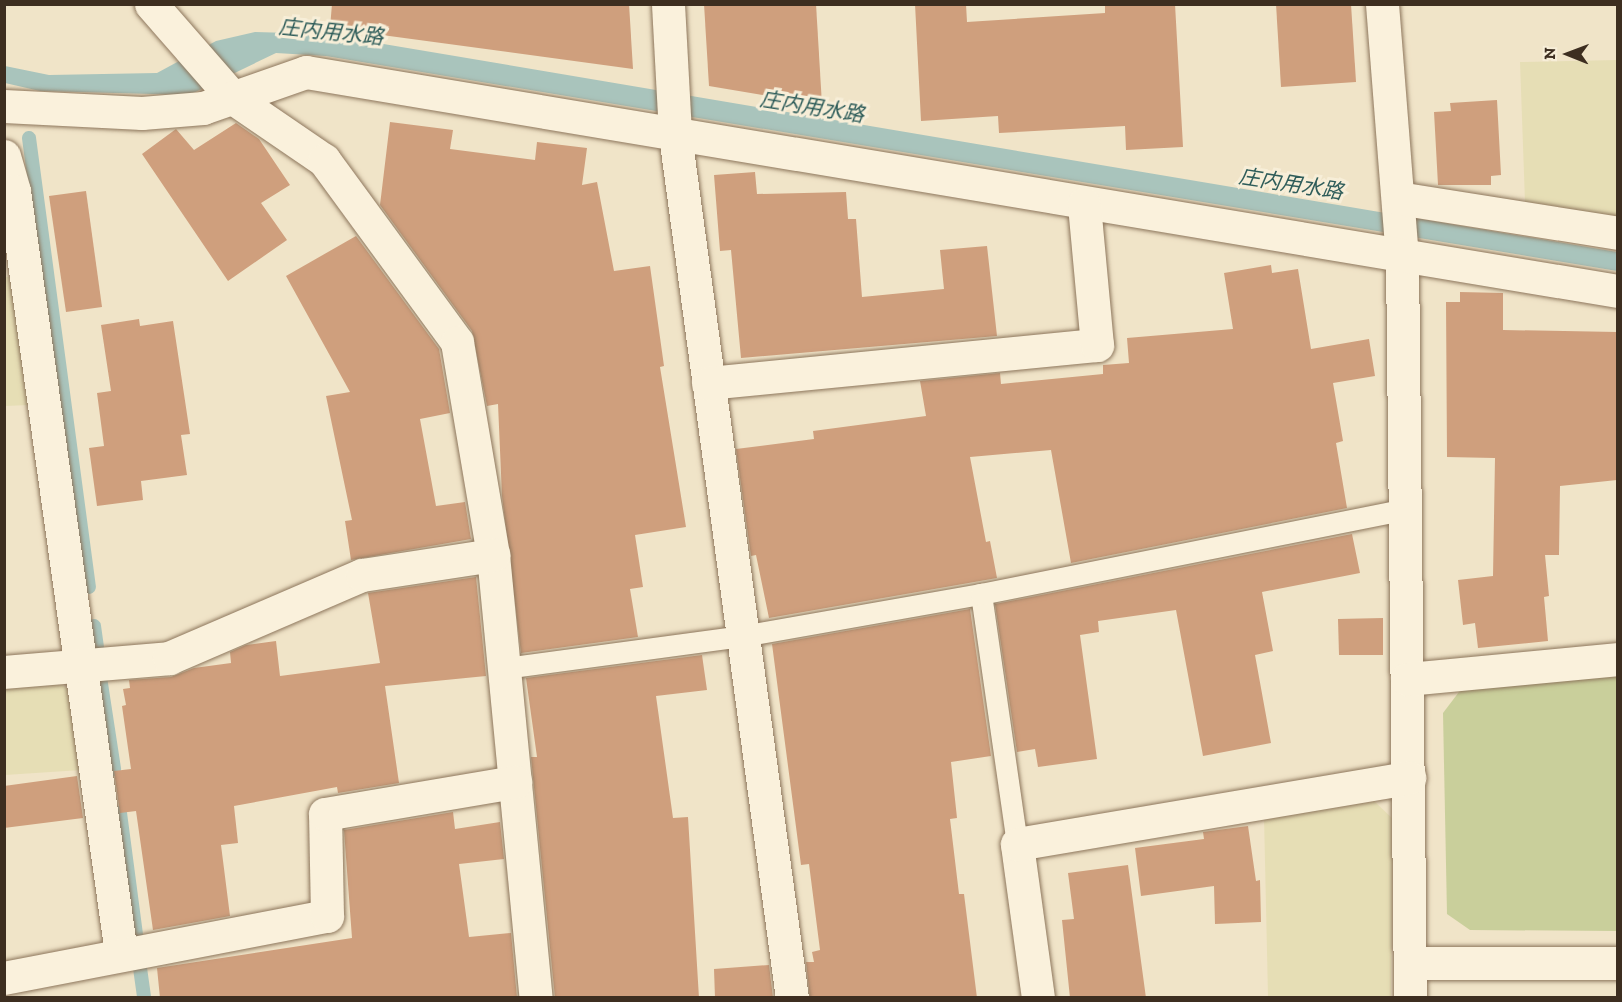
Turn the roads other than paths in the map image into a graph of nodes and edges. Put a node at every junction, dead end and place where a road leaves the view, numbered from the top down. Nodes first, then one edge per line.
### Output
1 (151, 4) edge
2 (668, 4) edge
3 (1382, 4) edge
4 (227, 92) junction
5 (4, 106) edge
6 (674, 128) junction
7 (4, 156) edge
8 (1398, 200) junction
9 (1084, 204) junction
10 (1617, 233) edge
11 (1402, 250) junction
12 (1617, 291) edge
13 (708, 383) junction
14 (1406, 509) junction
15 (494, 555) junction
16 (981, 594) junction
17 (742, 636) junction
18 (1617, 659) edge
19 (81, 666) junction
20 (505, 668) junction
21 (4, 672) edge
22 (1407, 679) junction
23 (1409, 778) junction
24 (515, 782) junction
25 (1017, 844) junction
26 (121, 953) junction
27 (1410, 963) junction
28 (1617, 963) edge
29 (4, 978) edge
30 (536, 998) edge
31 (792, 998) edge
32 (1038, 998) edge
33 (1410, 998) edge

1 - 4 street
2 - 6 street
3 - 8 street
4 - 5 street
4 - 6 street
4 - 15 street
6 - 9 street
6 - 13 street
7 - 19 street
8 - 10 street
8 - 11 street
9 - 11 street
9 - 13 street
11 - 12 street
11 - 14 street
13 - 17 street
14 - 16 lane
14 - 22 street
15 - 19 street
15 - 20 street
16 - 17 lane
16 - 25 lane
17 - 20 lane
17 - 31 street
18 - 22 street
19 - 21 street
19 - 26 street
20 - 24 street
22 - 23 street
23 - 25 street
23 - 27 street
24 - 26 street
24 - 30 street
25 - 32 street
26 - 29 street
27 - 28 street
27 - 33 street

